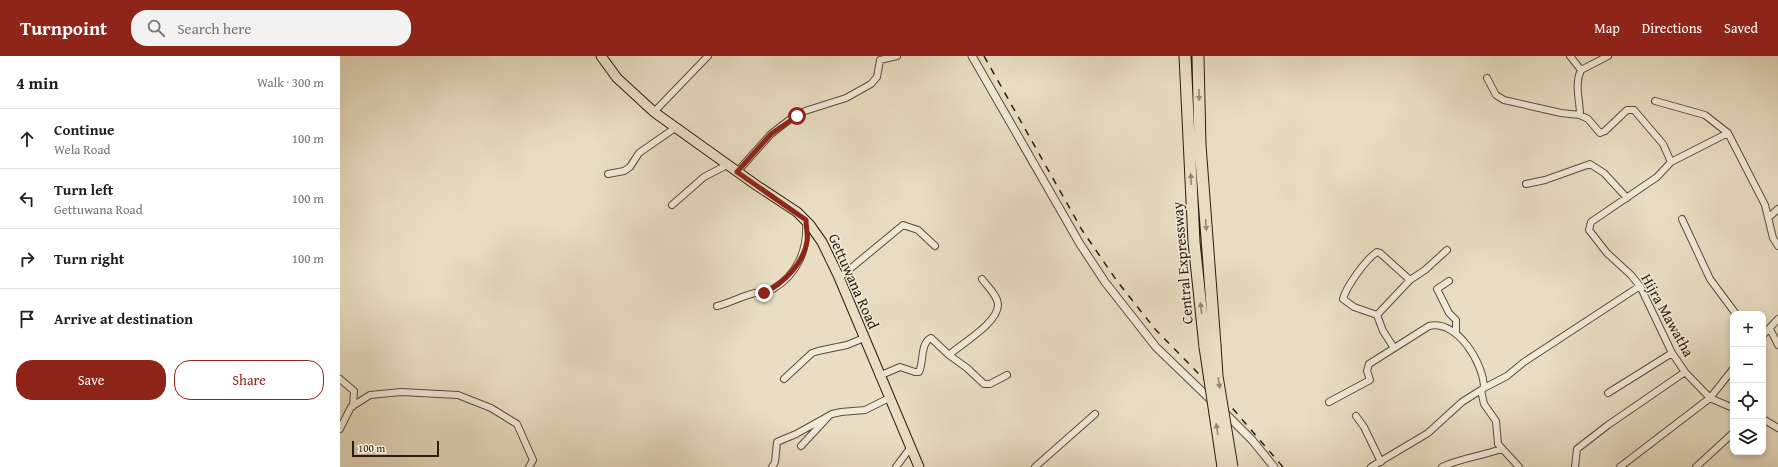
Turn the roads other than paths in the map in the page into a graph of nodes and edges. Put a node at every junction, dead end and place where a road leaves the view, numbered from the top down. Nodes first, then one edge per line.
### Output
1 (601, 56) edge
2 (708, 56) edge
3 (897, 56) edge
4 (972, 56) edge
5 (1185, 56) edge
6 (1198, 56) edge
7 (1570, 56) edge
8 (1608, 56) edge
9 (1581, 70) junction
10 (1487, 78) dead end
11 (1655, 101) dead end
12 (654, 112) junction
13 (1580, 115) junction
14 (675, 128) junction
15 (1728, 133) junction
16 (1671, 162) junction
17 (727, 165) junction
18 (737, 172) junction
19 (608, 174) dead end
20 (1526, 184) dead end
21 (1627, 198) junction
22 (672, 205) dead end
23 (1778, 209) edge
24 (1768, 218) junction
25 (1682, 219) dead end
26 (806, 220) junction
27 (935, 246) dead end
28 (1778, 246) edge
29 (1447, 250) dead end
30 (840, 278) junction
31 (982, 279) dead end
32 (1410, 280) junction
33 (1449, 281) dead end
34 (1640, 286) junction
35 (717, 306) dead end
36 (1734, 311) edge
37 (1377, 315) junction
38 (1778, 319) edge
39 (1770, 329) junction
40 (1766, 332) edge
41 (1456, 333) junction
42 (864, 338) junction
43 (1778, 345) edge
44 (1394, 348) junction
45 (1672, 353) junction
46 (949, 355) junction
47 (1685, 372) junction
48 (1730, 373) edge
49 (1007, 374) dead end
50 (879, 376) junction
51 (340, 379) edge
52 (784, 379) dead end
53 (1482, 389) junction
54 (1608, 393) dead end
55 (889, 398) junction
56 (1710, 398) junction
57 (1329, 402) dead end
58 (353, 406) junction
59 (1730, 407) edge
60 (1095, 414) dead end
61 (829, 416) junction
62 (1356, 416) dead end
63 (1766, 421) edge
64 (1778, 428) edge
65 (340, 429) edge
66 (1730, 437) edge
67 (801, 446) dead end
68 (911, 447) junction
69 (1502, 449) junction
70 (1381, 462) junction
71 (529, 467) edge
72 (772, 467) edge
73 (896, 467) edge
74 (919, 467) edge
75 (1035, 467) edge
76 (1223, 467) edge
77 (1232, 467) edge
78 (1274, 467) edge
79 (1371, 467) edge
80 (1442, 467) edge
81 (1519, 467) edge
82 (1575, 467) edge
83 (1620, 467) edge
84 (1696, 467) edge

1 - 12 main road, Gettuwana Road
2 - 12 street
3 - 18 street
4 - 78 street
76 -> 5 highway, Central Expressway, bridge
6 -> 77 highway, Central Expressway, bridge
7 - 9 street
8 - 9 street
9 - 13 street
10 - 13 street
11 - 15 street
12 - 14 main road, Gettuwana Road
13 - 16 street
14 - 17 main road, Gettuwana Road
14 - 19 street
15 - 16 street, Hijra Mawatha
15 - 24 street
16 - 21 street, Hijra Mawatha
17 - 18 main road, Gettuwana Road
17 - 22 street
18 - 26 main road, Gettuwana Road
20 - 21 street
21 - 34 street, Hijra Mawatha
23 - 24 street
24 - 28 street
25 - 36 street
26 - 30 main road, Gettuwana Road
26 - 35 street
27 - 30 street
29 - 32 street
30 - 42 main road, Gettuwana Road
31 - 46 street
32 - 37 street
32 - 37 street
33 - 41 street
34 - 45 street, Hijra Mawatha
34 - 53 street
37 - 44 street
38 - 39 street
39 - 40 street
39 - 43 street
41 - 44 street
41 - 53 street
42 - 50 main road, Gettuwana Road
42 - 52 street
44 - 57 street
45 - 47 street, Hijra Mawatha
45 - 54 street
46 - 49 street
46 - 50 street
47 - 56 street, Hijra Mawatha
47 - 82 street
48 - 56 street
50 - 55 main road, Gettuwana Road
51 - 58 street
53 - 69 street
53 - 70 street
55 - 61 street
55 - 68 main road, Gettuwana Road
56 - 59 street, Hijra Mawatha
56 - 83 street
58 - 65 street
58 - 71 street
60 - 75 street
61 - 67 street
61 - 72 street
62 - 70 street
63 - 64 street
66 - 84 street
68 - 73 street
68 - 74 main road, Gettuwana Road
69 - 80 street
69 - 81 street
70 - 79 street

